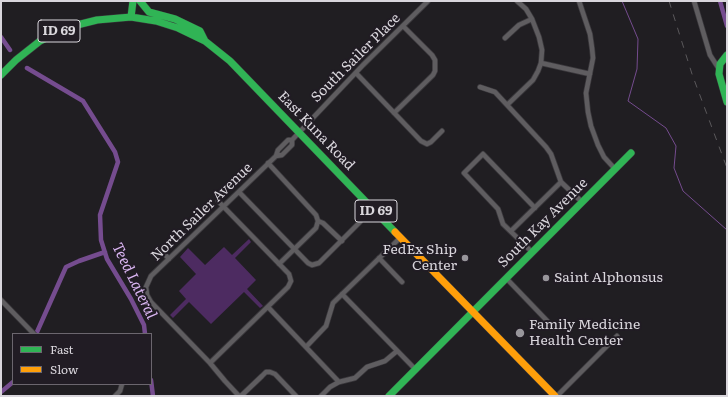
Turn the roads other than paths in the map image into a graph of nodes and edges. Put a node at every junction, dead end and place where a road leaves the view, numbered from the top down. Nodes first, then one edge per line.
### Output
1 (133, 1) edge
2 (140, 1) edge
3 (428, 1) edge
4 (517, 1) edge
5 (579, 1) edge
6 (694, 1) edge
7 (131, 17) junction
8 (532, 19) junction
9 (403, 26) junction
10 (505, 38) dead end
11 (204, 41) junction
12 (727, 55) edge
13 (541, 63) junction
14 (719, 69) junction
15 (356, 73) junction
16 (590, 74) junction
17 (1, 76) edge
18 (480, 87) dead end
19 (727, 102) edge
20 (507, 105) junction
21 (394, 113) junction
22 (299, 131) junction
23 (442, 132) dead end
24 (631, 153) dead end
25 (268, 163) junction
26 (615, 169) junction
27 (561, 182) junction
28 (239, 192) junction
29 (218, 201) dead end
30 (582, 202) junction
31 (224, 207) junction
32 (535, 208) junction
33 (318, 221) junction
34 (360, 222) dead end
35 (511, 231) junction
36 (401, 237) junction
37 (342, 241) junction
38 (294, 248) junction
39 (161, 250) dead end
40 (532, 252) junction
41 (379, 258) junction
42 (169, 259) junction
43 (279, 264) junction
44 (506, 278) junction
45 (402, 282) dead end
46 (342, 294) junction
47 (1, 300) edge
48 (268, 307) junction
49 (473, 311) junction
50 (554, 328) dead end
51 (33, 333) edge
52 (617, 336) dead end
53 (306, 347) junction
54 (397, 351) junction
55 (210, 363) junction
56 (416, 370) junction
57 (339, 382) junction
58 (122, 385) edge
59 (115, 396) edge
60 (240, 396) edge
61 (296, 396) edge
62 (321, 396) edge
63 (389, 396) edge
64 (556, 396) edge

1 - 7 main road
2 - 11 main road
3 - 9 street, South Sailer Place
4 - 8 street
5 - 16 street
6 - 14 street
7 - 11 main road, East Kuna Road / ID 69
7 - 17 main road, ID 69
8 - 10 street
8 - 13 street
9 - 15 street, South Sailer Place
9 - 21 street
11 - 22 main road, East Kuna Road / ID 69
12 - 14 main road
13 - 16 street
13 - 20 street
14 - 19 main road
15 - 21 street
15 - 22 street, South Sailer Place
16 - 26 street
18 - 20 street
20 - 27 street
21 - 23 street
22 - 25 street, North Sailer Avenue
22 - 36 main road, East Kuna Road / ID 69
24 - 26 main road, South Kay Avenue
25 - 28 street, North Sailer Avenue
25 - 33 street
26 - 30 main road, South Kay Avenue
27 - 30 street
27 - 32 street
28 - 31 street, North Sailer Avenue
28 - 38 street
29 - 31 street
30 - 40 main road, South Kay Avenue
31 - 42 street, North Sailer Avenue
31 - 43 street
32 - 35 street
32 - 35 street
33 - 37 street
33 - 38 street
34 - 37 street
35 - 40 street
36 - 41 street
36 - 49 main road, East Kuna Road / ID 69
37 - 38 street
38 - 43 street
39 - 42 street
40 - 44 main road, South Kay Avenue
41 - 45 street
41 - 46 street
42 - 55 street, North Sailer Avenue
43 - 48 street
44 - 49 main road, South Kay Avenue
44 - 50 street
46 - 53 street
46 - 54 street
47 - 51 street
48 - 53 street
48 - 55 street
49 - 56 main road, South Kay Avenue
49 - 64 main road, ID 69
52 - 64 street
53 - 57 street
54 - 56 street
54 - 57 street
55 - 60 street
56 - 63 main road, South Kay Avenue
57 - 62 street
58 - 59 street
60 - 61 street

